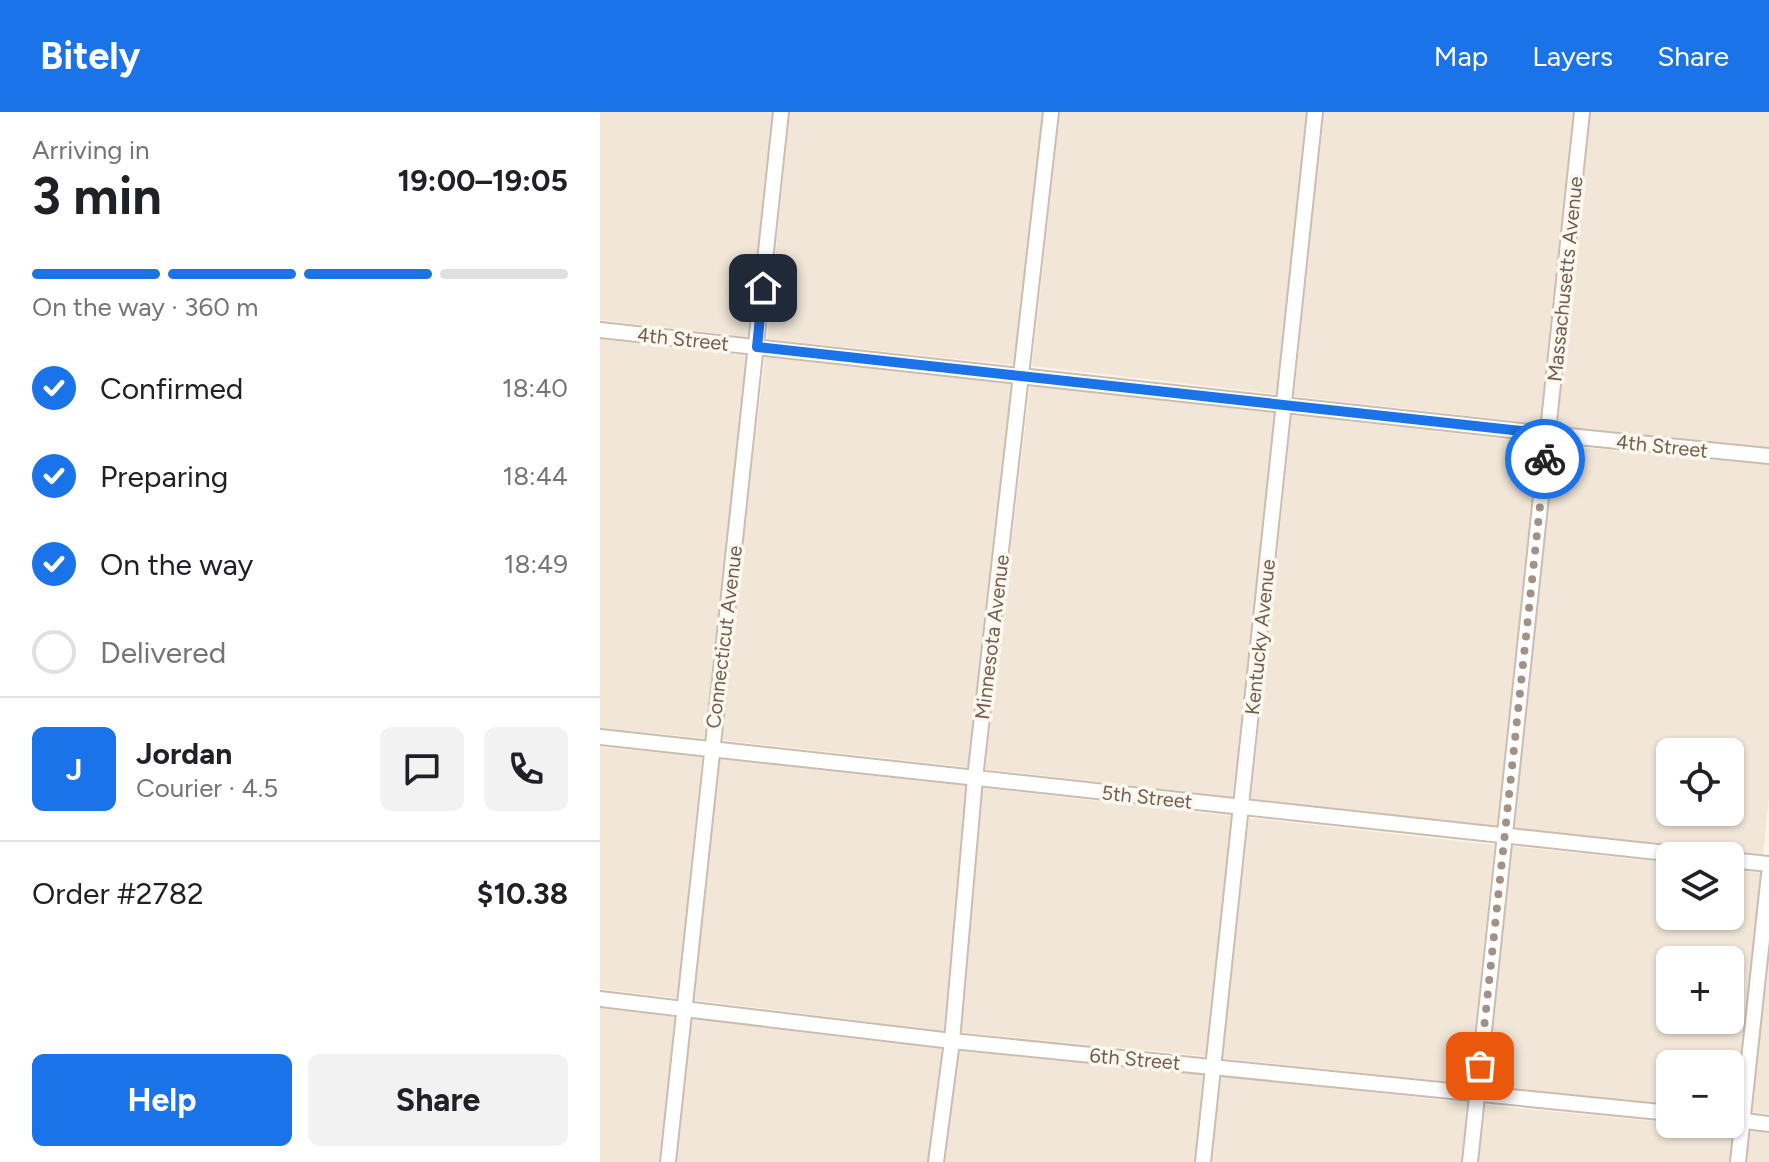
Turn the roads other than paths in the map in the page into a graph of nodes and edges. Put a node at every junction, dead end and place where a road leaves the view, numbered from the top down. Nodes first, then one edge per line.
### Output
1 (781, 112) edge
2 (1051, 112) edge
3 (1315, 112) edge
4 (1582, 112) edge
5 (600, 330) edge
6 (757, 347) junction
7 (1023, 375) junction
8 (1285, 405) junction
9 (1548, 434) junction
10 (1769, 456) edge
11 (600, 737) edge
12 (711, 748) junction
13 (975, 778) junction
14 (1241, 808) junction
15 (1504, 836) junction
16 (1656, 852) edge
17 (1744, 861) edge
18 (1769, 864) edge
19 (1769, 874) edge
20 (600, 999) edge
21 (685, 1008) junction
22 (952, 1041) junction
23 (1744, 1060) edge
24 (1213, 1066) junction
25 (1478, 1094) junction
26 (1656, 1112) edge
27 (1744, 1121) edge
28 (1769, 1124) edge
29 (1737, 1138) edge
30 (668, 1162) edge
31 (936, 1162) edge
32 (1203, 1162) edge
33 (1470, 1162) edge
34 (1738, 1162) edge

1 - 6 street, Connecticut Avenue
2 - 7 street, Minnesota Avenue
3 - 8 street, Kentucky Avenue
4 - 9 street, Massachusetts Avenue
5 - 6 street, 4th Street
6 - 7 street, 4th Street
6 - 12 street, Connecticut Avenue
7 - 8 street, 4th Street
7 - 13 street, Minnesota Avenue
8 - 9 street, 4th Street
8 - 14 street, Kentucky Avenue
9 - 10 street, 4th Street
9 - 15 street, Massachusetts Avenue
11 - 12 street, 5th Street
12 - 13 street, 5th Street
12 - 21 street, Connecticut Avenue
13 - 14 street, 5th Street
13 - 22 street, Minnesota Avenue
14 - 15 street, 5th Street
14 - 24 street, Kentucky Avenue
15 - 16 street, 5th Street
15 - 25 street, Massachusetts Avenue
17 - 18 street
19 - 23 street
20 - 21 street, 6th Street
21 - 22 street, 6th Street
21 - 30 street, Connecticut Avenue
22 - 24 street, 6th Street
22 - 31 street, Minnesota Avenue
24 - 25 street, 6th Street
24 - 32 street, Kentucky Avenue
25 - 26 street, 6th Street
25 - 33 street, Massachusetts Avenue
27 - 28 street
29 - 34 street

